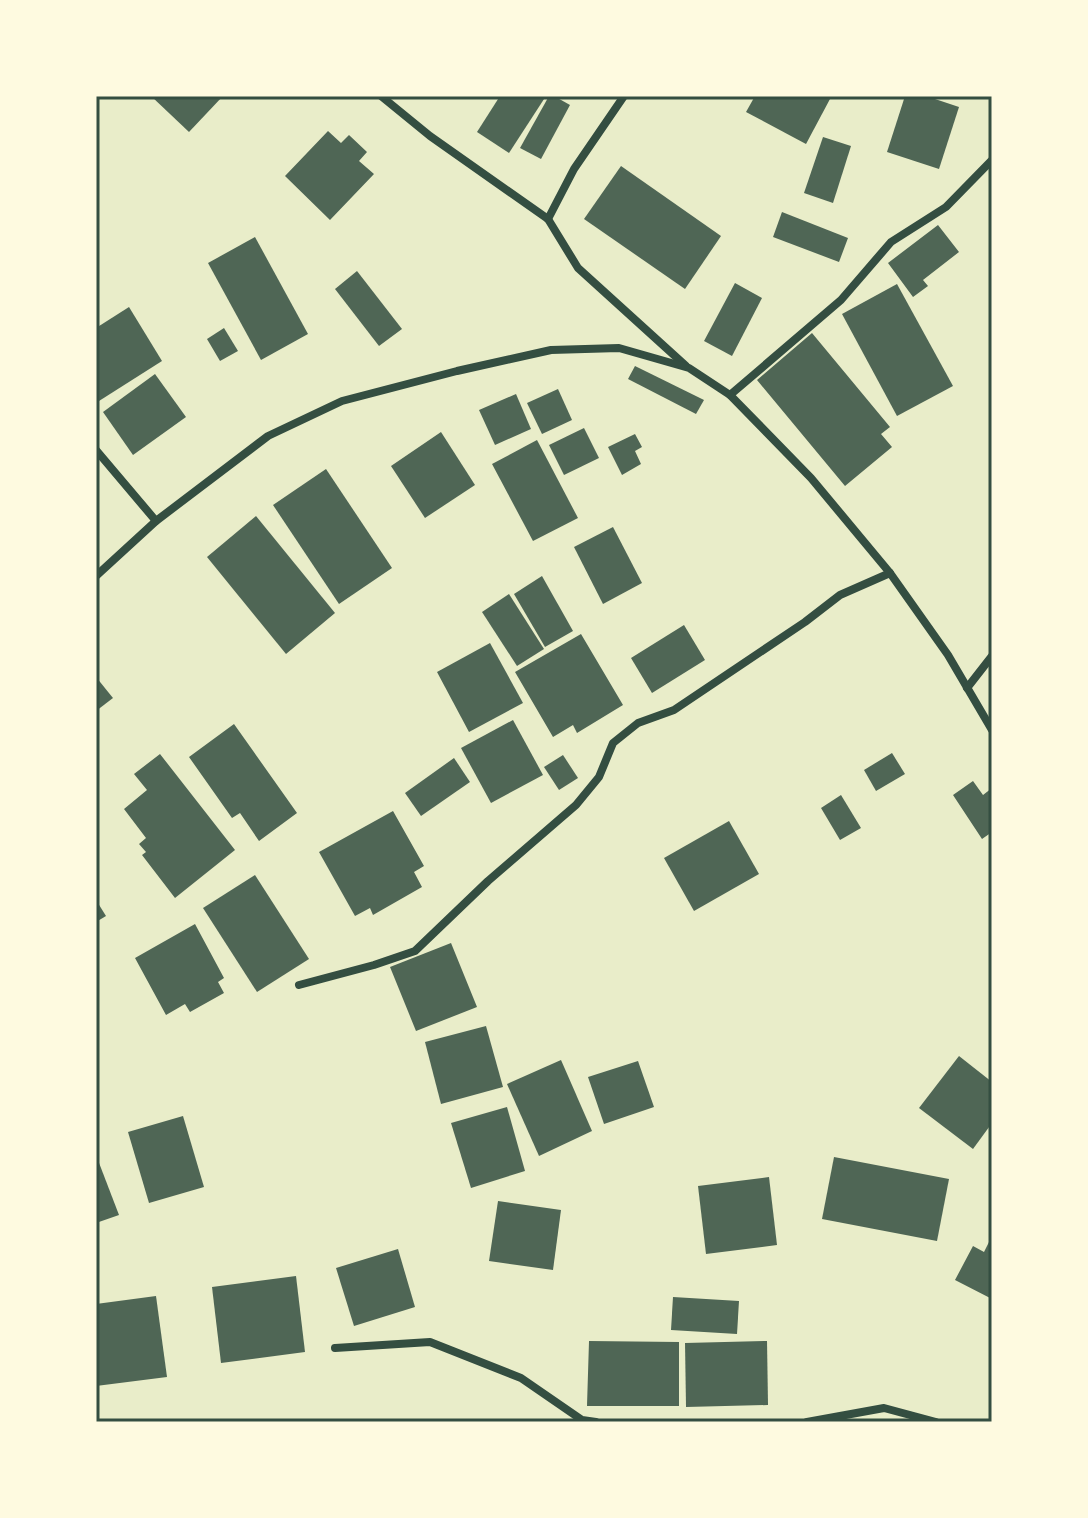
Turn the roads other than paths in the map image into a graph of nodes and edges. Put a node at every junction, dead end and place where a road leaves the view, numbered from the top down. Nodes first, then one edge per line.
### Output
1 (381, 96) edge
2 (624, 96) edge
3 (992, 160) edge
4 (548, 219) junction
5 (689, 368) junction
6 (730, 395) junction
7 (96, 450) edge
8 (156, 521) junction
9 (890, 573) junction
10 (96, 576) edge
11 (992, 656) edge
12 (967, 688) junction
13 (992, 730) edge
14 (299, 985) dead end
15 (335, 1348) dead end
16 (596, 1422) edge
17 (807, 1422) edge
18 (936, 1422) edge

1 - 4 street
2 - 4 street
3 - 6 street
4 - 5 street
5 - 6 street
5 - 8 street
6 - 9 street
7 - 8 street
8 - 10 street
9 - 12 street
9 - 14 street
11 - 12 street
12 - 13 street
15 - 16 street
17 - 18 street

